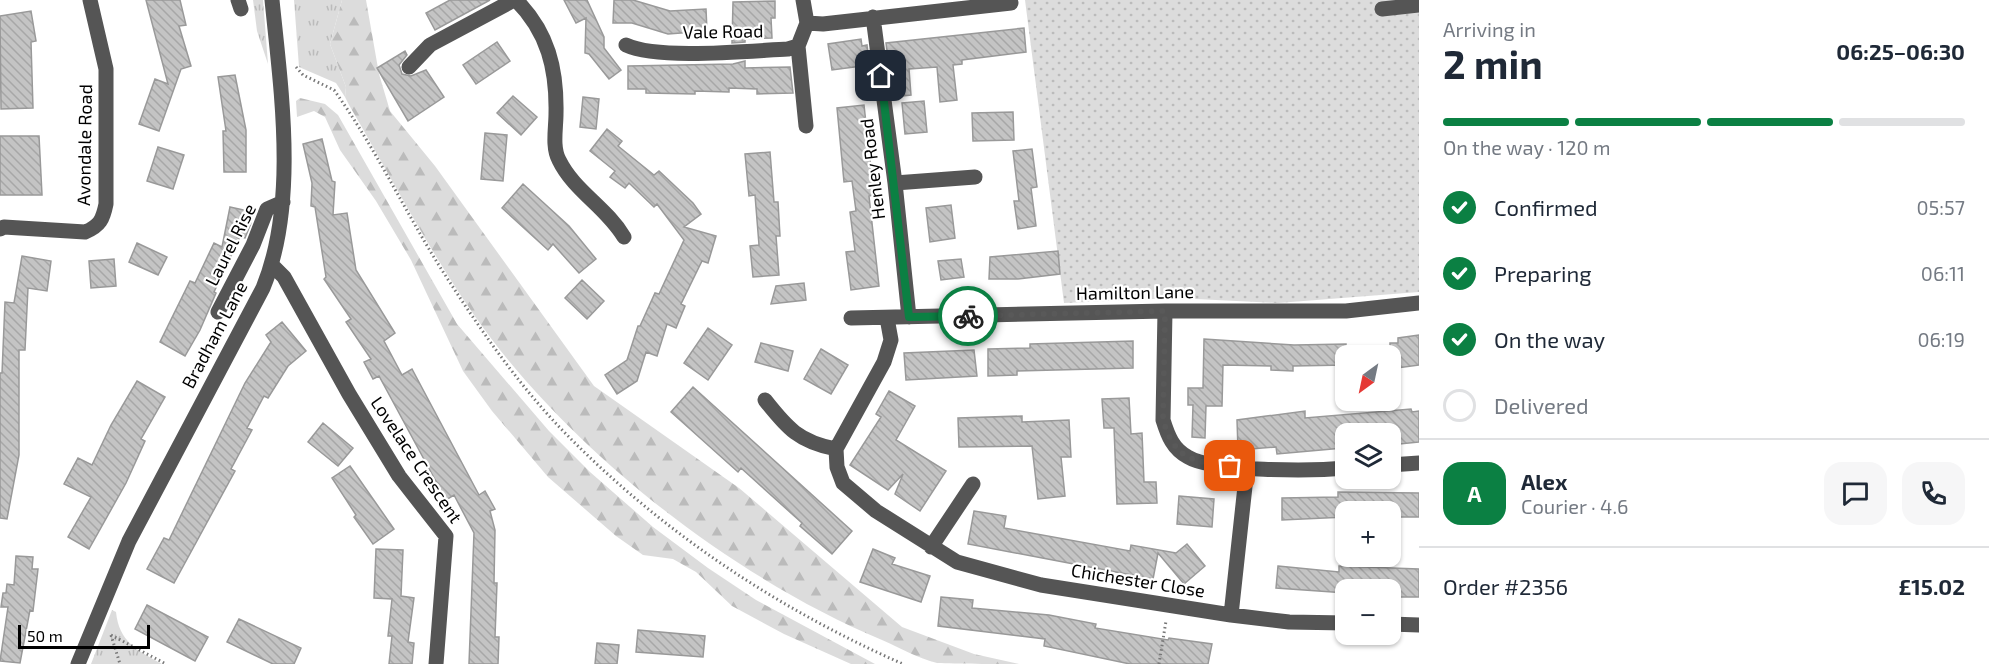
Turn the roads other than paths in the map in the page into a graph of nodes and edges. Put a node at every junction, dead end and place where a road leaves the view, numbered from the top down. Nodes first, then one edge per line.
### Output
1 (90, 0) edge
2 (272, 0) edge
3 (515, 0) edge
4 (803, 0) edge
5 (1011, 3) dead end
6 (1419, 4) edge
7 (1382, 9) dead end
8 (873, 17) junction
9 (807, 23) junction
10 (626, 45) dead end
11 (798, 46) junction
12 (409, 67) dead end
13 (806, 126) dead end
14 (975, 177) dead end
15 (895, 183) junction
16 (284, 202) junction
17 (0, 229) edge
18 (624, 237) dead end
19 (272, 265) junction
20 (1419, 303) edge
21 (1165, 311) junction
22 (218, 312) dead end
23 (909, 317) junction
24 (851, 318) dead end
25 (887, 318) junction
26 (765, 399) dead end
27 (836, 449) junction
28 (1419, 463) edge
29 (1401, 464) edge
30 (1247, 468) junction
31 (1335, 468) edge
32 (973, 484) dead end
33 (931, 547) junction
34 (1231, 615) junction
35 (1335, 623) edge
36 (1401, 624) edge
37 (1419, 624) edge
38 (78, 664) edge
39 (436, 664) edge

1 - 17 street, Avondale Road
2 - 16 street, Bradham Lane
3 - 12 street
3 - 18 street
4 - 9 street
5 - 8 street
6 - 7 street
8 - 9 street
8 - 15 street, Henley Road
9 - 11 street
10 - 11 street, Vale Road
11 - 13 street
14 - 15 street
15 - 23 street, Henley Road
16 - 19 street, Bradham Lane
16 - 22 street, Laurel Rise
19 - 38 street, Bradham Lane
19 - 39 street, Lovelace Crescent
20 - 21 street, Hamilton Lane
21 - 23 street, Hamilton Lane
21 - 30 street
23 - 25 street, Hamilton Lane
24 - 25 street, Hamilton Lane
25 - 27 street
26 - 27 street
27 - 33 street, Chichester Close
28 - 29 street
30 - 31 street
30 - 34 street
32 - 33 street
33 - 34 street, Chichester Close
34 - 35 street, Chichester Close
36 - 37 street

